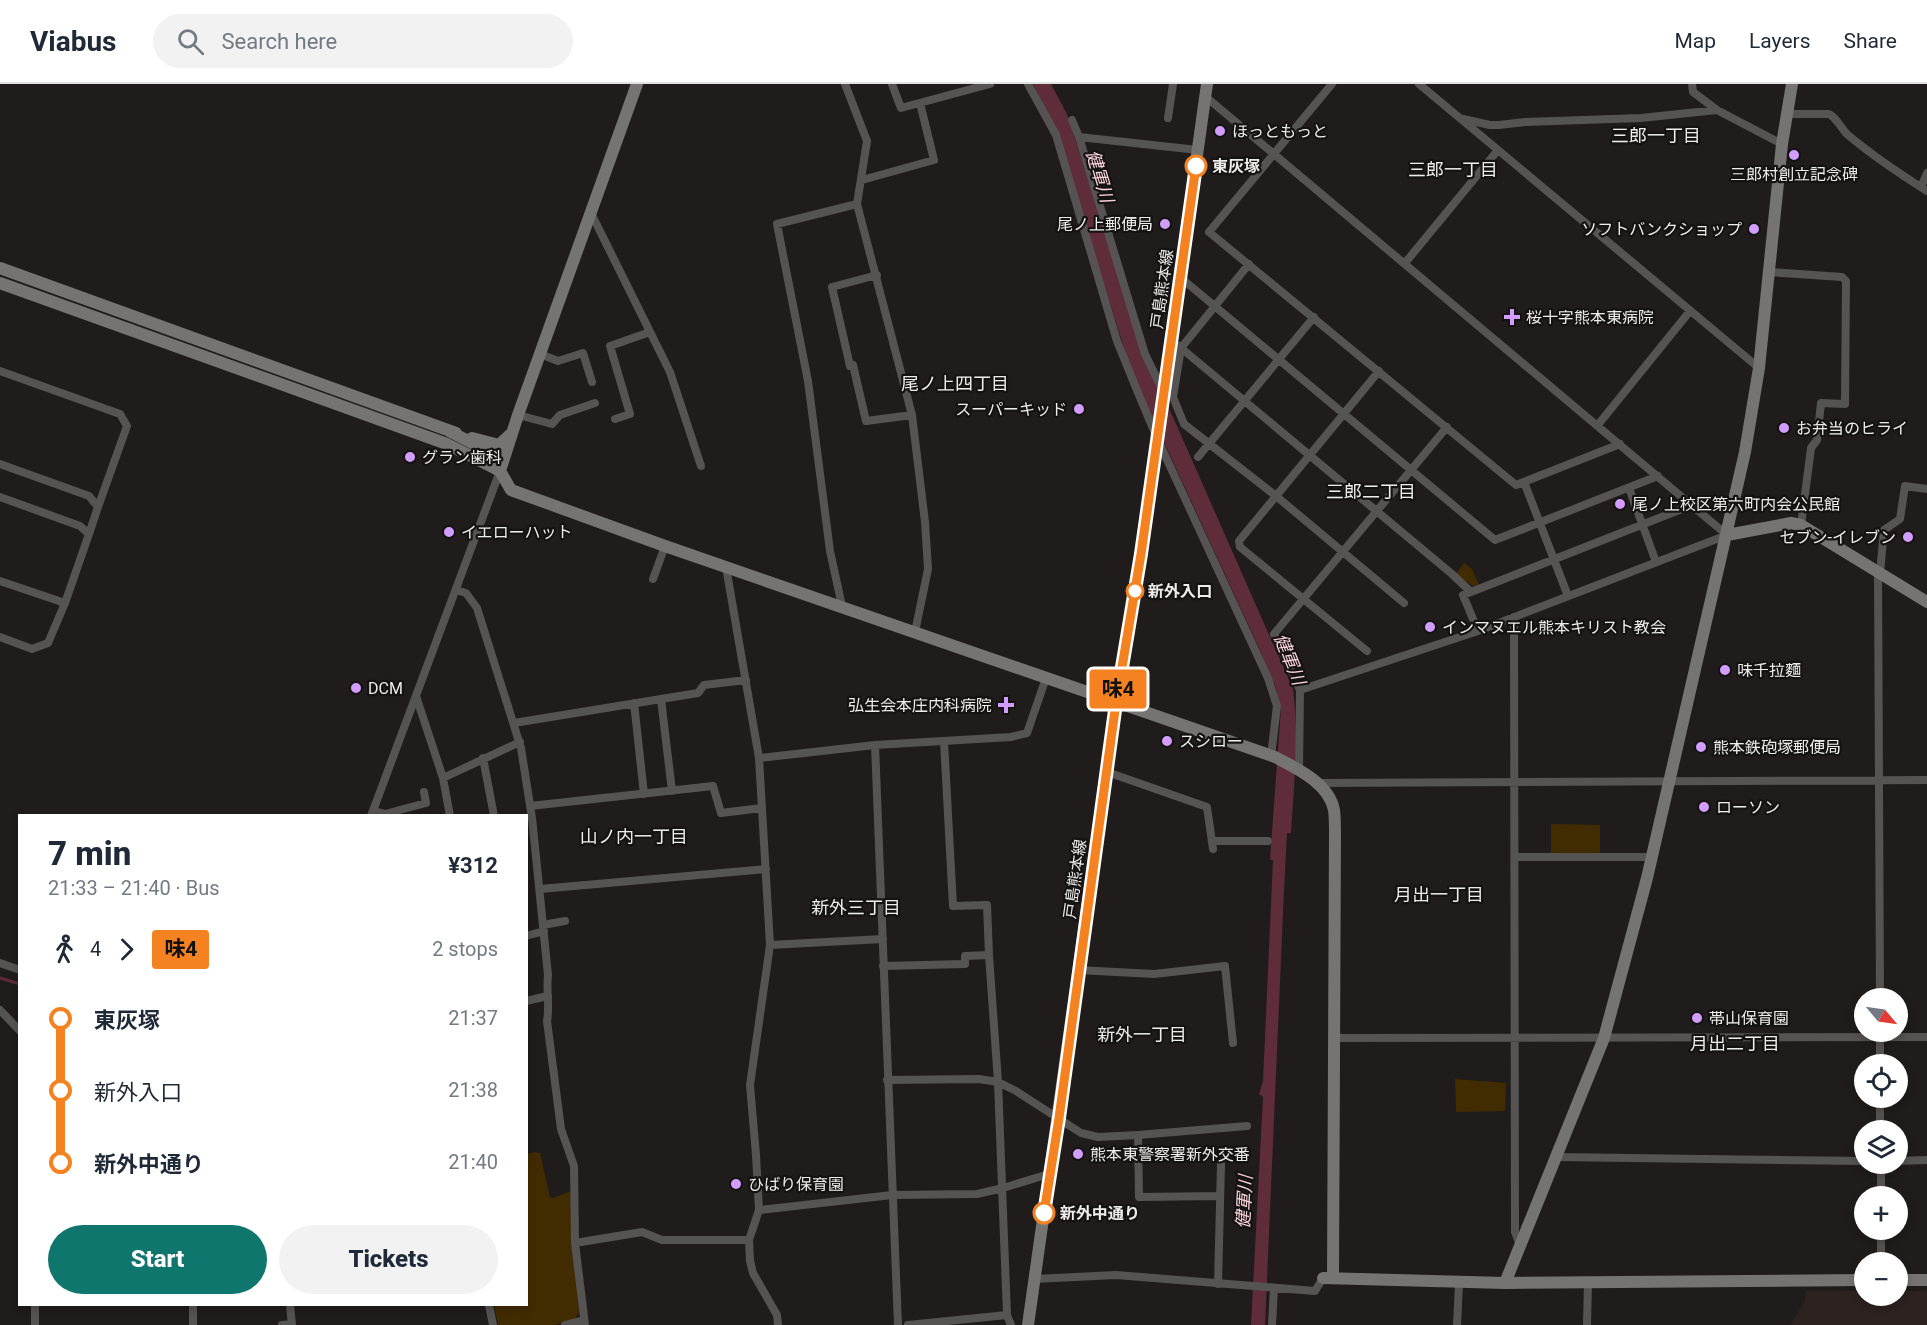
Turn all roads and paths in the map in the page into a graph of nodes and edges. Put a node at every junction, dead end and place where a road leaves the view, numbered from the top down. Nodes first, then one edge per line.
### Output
1 (637, 84) edge
2 (845, 84) edge
3 (892, 84) edge
4 (990, 84) edge
5 (1028, 84) edge
6 (1173, 84) edge
7 (1207, 84) edge
8 (1332, 84) edge
9 (1419, 84) edge
10 (1692, 84) edge
11 (1792, 84) edge
12 (1206, 97) junction
13 (920, 103) junction
14 (1717, 110) junction
15 (1787, 114) junction
16 (1168, 118) dead end
17 (1462, 119) junction
18 (1072, 120) dead end
19 (1079, 137) junction
20 (1782, 144) junction
21 (1198, 150) junction
22 (1498, 150) junction
23 (1273, 154) junction
24 (1927, 173) edge
25 (862, 180) junction
26 (1924, 189) edge
27 (857, 204) junction
28 (591, 213) junction
29 (1405, 263) junction
30 (1249, 264) junction
31 (0, 268) edge
32 (1769, 272) junction
33 (877, 275) junction
34 (1181, 278) junction
35 (0, 283) edge
36 (1215, 306) junction
37 (1690, 311) junction
38 (1314, 317) junction
39 (650, 332) junction
40 (1176, 344) junction
41 (540, 354) junction
42 (1279, 359) junction
43 (1759, 368) junction
44 (0, 371) edge
45 (1379, 372) junction
46 (592, 382) dead end
47 (1163, 391) junction
48 (1244, 401) junction
49 (595, 403) dead end
50 (1345, 414) junction
51 (518, 415) junction
52 (912, 415) junction
53 (615, 419) dead end
54 (1597, 426) junction
55 (1446, 427) junction
56 (449, 430) junction
57 (512, 433) junction
58 (1157, 438) junction
59 (1209, 444) junction
60 (1620, 444) junction
61 (1310, 456) junction
62 (1198, 458) dead end
63 (0, 464) edge
64 (701, 466) dead end
65 (1411, 469) junction
66 (500, 471) junction
67 (1658, 476) junction
68 (1524, 482) junction
69 (1629, 488) junction
70 (1927, 489) edge
71 (1276, 496) junction
72 (0, 498) edge
73 (1692, 505) junction
74 (98, 507) junction
75 (1376, 511) junction
76 (1540, 522) junction
77 (1642, 525) junction
78 (1801, 525) junction
79 (89, 534) junction
80 (1727, 535) junction
81 (665, 546) junction
82 (1342, 552) junction
83 (1554, 560) junction
84 (1656, 562) junction
85 (726, 567) junction
86 (1879, 573) junction
87 (653, 579) dead end
88 (0, 581) edge
89 (456, 590) junction
90 (1471, 592) junction
91 (1568, 596) junction
92 (1303, 599) junction
93 (1927, 602) edge
94 (65, 603) junction
95 (1404, 603) dead end
96 (842, 606) junction
97 (1514, 617) junction
98 (1478, 631) junction
99 (915, 632) junction
100 (0, 637) edge
101 (1367, 651) dead end
102 (1046, 678) junction
103 (746, 680) junction
104 (1300, 690) junction
105 (416, 695) junction
106 (661, 699) junction
107 (634, 703) junction
108 (1116, 703) junction
109 (514, 723) junction
110 (944, 741) junction
111 (520, 742) junction
112 (874, 746) junction
113 (1273, 757) junction
114 (483, 758) junction
115 (759, 758) junction
116 (1297, 769) junction
117 (1107, 772) junction
118 (443, 777) junction
119 (1879, 780) junction
120 (1927, 780) edge
121 (1514, 782) junction
122 (1670, 782) junction
123 (1315, 783) junction
124 (672, 791) junction
125 (424, 792) dead end
126 (644, 794) junction
127 (531, 806) junction
128 (762, 808) junction
129 (372, 813) edge
130 (388, 814) edge
131 (450, 814) edge
132 (494, 814) edge
133 (1268, 841) dead end
134 (1515, 857) junction
135 (1652, 857) junction
136 (766, 869) junction
137 (540, 889) junction
138 (565, 921) dead end
139 (544, 928) junction
140 (528, 935) edge
141 (883, 939) junction
142 (770, 945) junction
143 (989, 955) junction
144 (0, 963) edge
145 (883, 966) junction
146 (18, 969) edge
147 (1078, 970) junction
148 (1880, 988) edge
149 (548, 996) junction
150 (528, 1001) edge
151 (0, 1010) edge
152 (18, 1029) edge
153 (1854, 1035) edge
154 (1908, 1036) edge
155 (1927, 1037) edge
156 (1334, 1038) junction
157 (1604, 1038) junction
158 (1515, 1039) junction
159 (1233, 1043) dead end
160 (887, 1080) junction
161 (998, 1082) junction
162 (1059, 1118) junction
163 (1247, 1126) dead end
164 (1138, 1135) junction
165 (1556, 1157) junction
166 (1927, 1160) edge
167 (1854, 1161) edge
168 (1908, 1161) edge
169 (1221, 1164) dead end
170 (1049, 1174) junction
171 (1002, 1189) junction
172 (892, 1194) junction
173 (1220, 1196) junction
174 (759, 1210) junction
175 (749, 1240) junction
176 (575, 1243) junction
177 (1520, 1245) junction
178 (1328, 1278) junction
179 (1035, 1279) junction
180 (1854, 1280) edge
181 (1908, 1280) edge
182 (1927, 1280) edge
183 (1459, 1283) junction
184 (1505, 1283) junction
185 (1588, 1283) junction
186 (1218, 1284) junction
187 (1273, 1288) junction
188 (35, 1306) edge
189 (193, 1306) edge
190 (290, 1306) edge
191 (489, 1306) edge
192 (1007, 1315) junction
193 (584, 1322) edge
194 (35, 1325) edge
195 (193, 1325) edge
196 (288, 1325) edge
197 (493, 1325) edge
198 (565, 1325) edge
199 (778, 1325) edge
200 (898, 1325) edge
201 (908, 1325) edge
202 (1011, 1325) edge
203 (1028, 1325) edge
204 (1272, 1325) edge
205 (1457, 1325) edge
206 (1587, 1325) edge

1 - 28 street
2 - 25 street
3 - 13 street
4 - 13 street
5 - 58 street
6 - 16 street
7 - 12 street, 戸島熊本線
8 - 23 street
9 - 17 street
10 - 14 street
11 - 15 street
12 - 21 street, 戸島熊本線
12 - 23 street
13 - 25 street
14 - 17 street
14 - 20 street
15 - 20 street
15 - 26 street
17 - 22 street
18 - 19 street
19 - 21 street
19 - 47 street
20 - 32 street
21 - 34 street, 戸島熊本線
22 - 29 street
22 - 37 street
23 - 29 street
23 - 30 street
24 - 26 street
25 - 27 street
27 - 33 street
27 - 96 street
28 - 39 street
28 - 41 street
29 - 54 street
30 - 36 street
30 - 38 street
31 - 56 street
32 - 43 street
32 - 78 street
33 - 52 street
33 - 52 street
34 - 36 street
34 - 40 street, 戸島熊本線
35 - 66 street
36 - 40 street
36 - 42 street
37 - 43 street
37 - 54 street
38 - 42 street
38 - 45 street
39 - 53 street
39 - 64 street
40 - 47 street, 戸島熊本線
40 - 48 street
40 - 59 street
41 - 46 street
41 - 51 street
42 - 48 street
42 - 50 street
43 - 80 street
44 - 74 street
45 - 50 street
45 - 55 street
47 - 58 street, 戸島熊本線
48 - 59 street
48 - 61 street
49 - 51 street
50 - 61 street
50 - 65 street
51 - 57 street
52 - 99 street
54 - 60 street
55 - 65 street
55 - 68 street
56 - 57 street
56 - 66 street
57 - 66 street
58 - 108 street, 戸島熊本線
58 - 113 street
59 - 62 street
59 - 71 street
60 - 67 street
60 - 68 street
61 - 71 street
61 - 75 street
63 - 74 street
65 - 75 street
65 - 76 street
66 - 81 street
66 - 89 street
67 - 69 street
67 - 73 street
68 - 76 street
69 - 76 street
69 - 77 street
70 - 86 street
71 - 82 street
71 - 92 street
72 - 79 street
73 - 77 street
73 - 80 street
74 - 79 street
75 - 82 street
75 - 90 street
76 - 83 street
77 - 83 street
77 - 84 street
78 - 80 street
78 - 86 street
79 - 94 street
80 - 84 street
80 - 122 street
81 - 85 street
81 - 87 street
82 - 92 street
82 - 95 street
83 - 90 street
83 - 91 street
84 - 91 street
85 - 96 street
85 - 103 street
86 - 93 street
86 - 119 street
88 - 94 street
89 - 105 street
89 - 109 street
90 - 98 street
91 - 97 street
92 - 101 street
92 - 104 street
94 - 100 street
96 - 99 street
97 - 98 street
97 - 121 street
98 - 104 street
99 - 102 street
102 - 108 street
102 - 110 street
103 - 106 street
103 - 115 street
104 - 116 street
105 - 118 street
105 - 129 street
106 - 107 street
106 - 124 street
107 - 109 street
107 - 126 street
108 - 113 street
108 - 117 street, 戸島熊本線
109 - 111 street
110 - 112 street
110 - 143 street
111 - 114 street
111 - 127 street
112 - 115 street
112 - 141 street
113 - 116 street
114 - 118 street
114 - 132 street
115 - 128 street
116 - 123 street
117 - 133 street
117 - 147 street, 戸島熊本線
118 - 131 street
119 - 120 street
119 - 122 street
119 - 148 street
121 - 122 street
121 - 123 street
121 - 134 street
122 - 135 street
123 - 156 street
124 - 126 street
124 - 128 street
125 - 130 street
126 - 127 street
127 - 137 street
128 - 136 street
134 - 135 street
134 - 158 street
135 - 157 street
136 - 137 street
136 - 142 street
137 - 139 street
138 - 139 street
139 - 140 street
139 - 149 street
141 - 142 street
141 - 145 street
142 - 174 street
143 - 145 street
143 - 161 street
144 - 146 street
145 - 160 street
147 - 159 street
147 - 162 street, 戸島熊本線
149 - 150 street
149 - 176 street
151 - 152 street
153 - 157 street
154 - 155 street
156 - 158 street
156 - 178 street
157 - 158 street
157 - 165 street
158 - 177 street
160 - 161 street
160 - 172 street
161 - 162 street
161 - 171 street
162 - 164 street
162 - 170 street, 戸島熊本線
163 - 164 street
164 - 173 street
165 - 167 street
165 - 177 street
166 - 168 street
169 - 173 street
170 - 171 street
170 - 179 street, 戸島熊本線
171 - 172 street
171 - 192 street
172 - 174 street
172 - 200 street
173 - 186 street
174 - 175 street
175 - 176 street
175 - 199 street
176 - 193 street
177 - 184 street
178 - 183 street
178 - 187 street
179 - 186 street
179 - 203 street, 戸島熊本線
180 - 185 street
181 - 182 street
183 - 184 street
183 - 205 street
184 - 185 street
185 - 206 street
186 - 187 street
187 - 204 street
188 - 194 street
189 - 195 street
190 - 196 street
191 - 197 street
192 - 201 street
192 - 202 street
193 - 198 street

